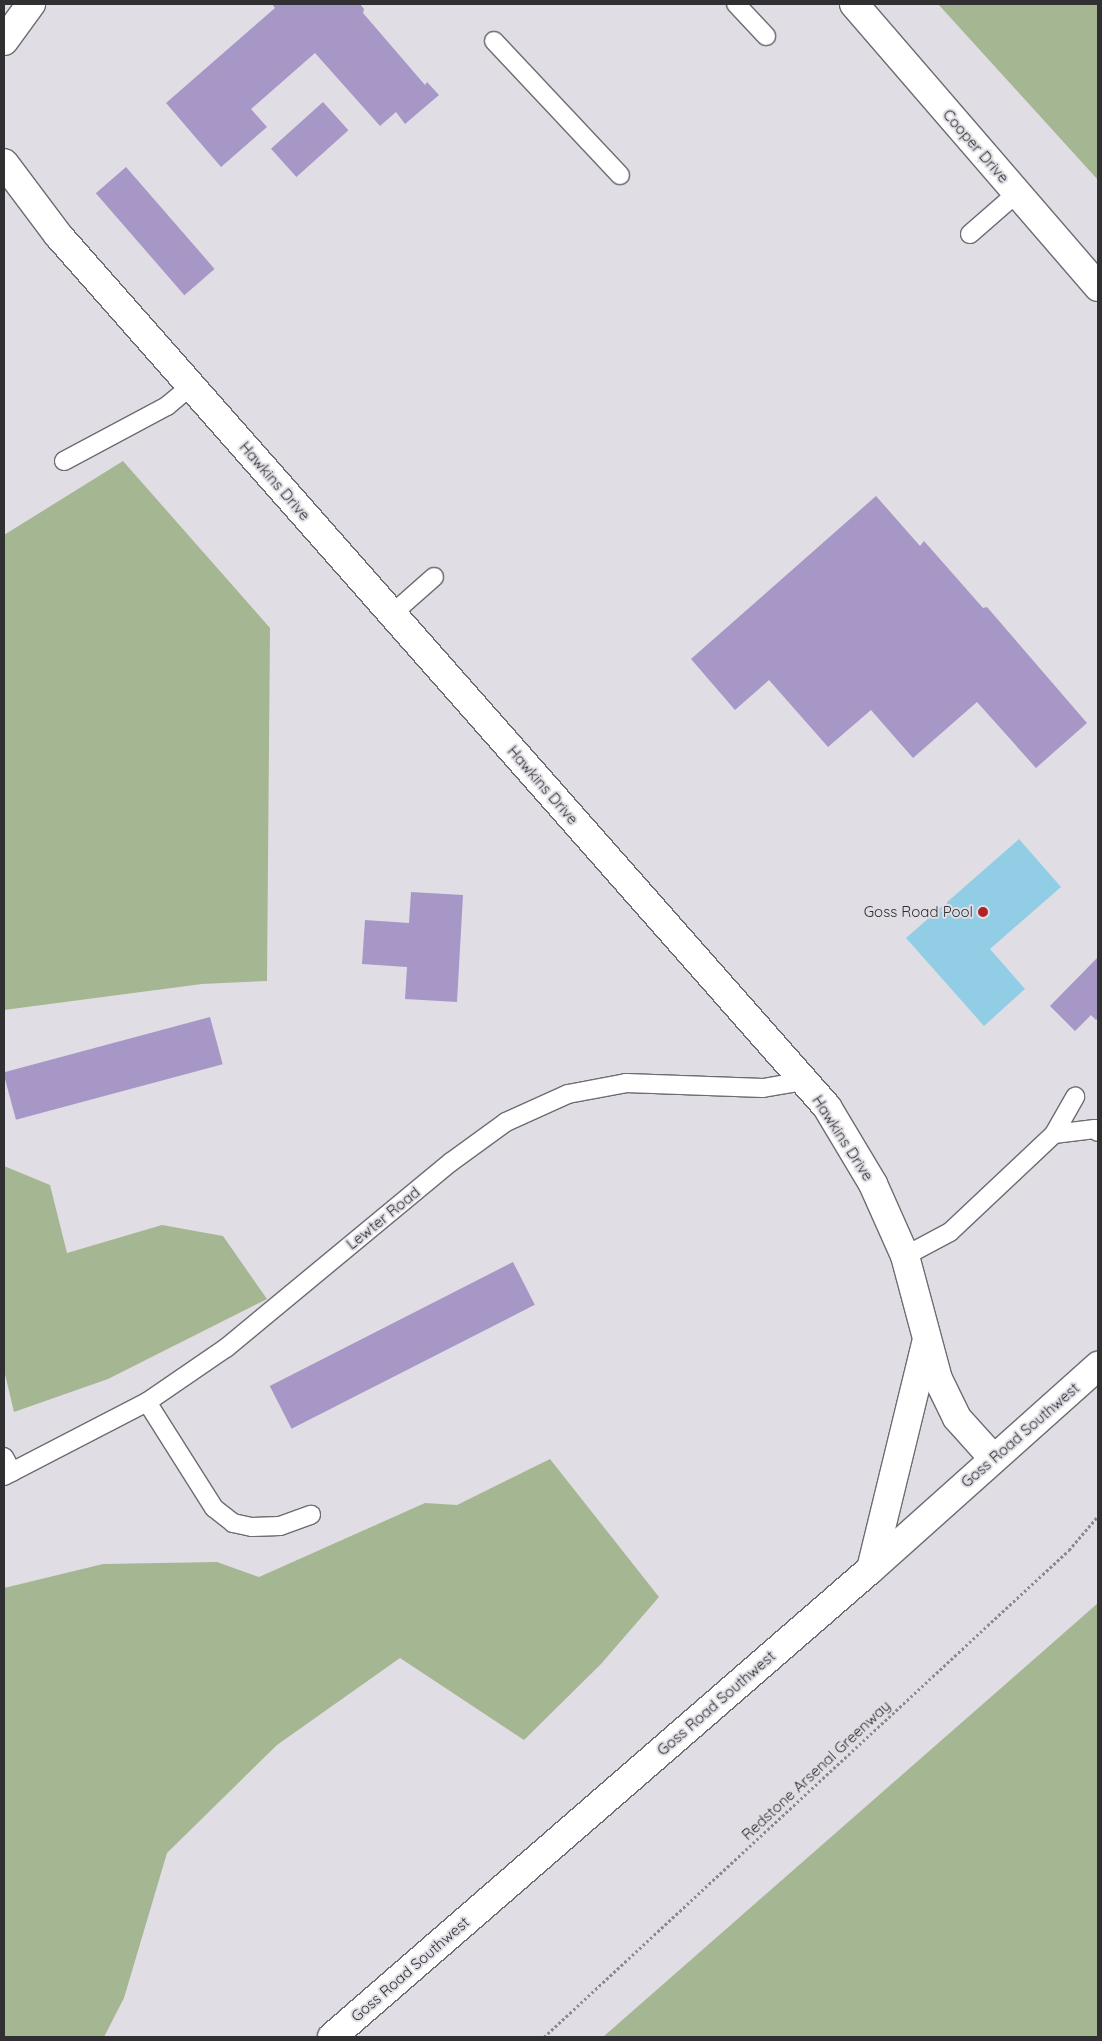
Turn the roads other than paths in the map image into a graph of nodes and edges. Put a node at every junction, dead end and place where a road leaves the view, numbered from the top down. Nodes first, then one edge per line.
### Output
1 (31, 4) edge
2 (736, 4) edge
3 (854, 4) edge
4 (766, 36) dead end
5 (4, 41) edge
6 (494, 41) dead end
7 (4, 163) edge
8 (620, 175) dead end
9 (1017, 193) junction
10 (970, 234) dead end
11 (1098, 287) edge
12 (191, 386) junction
13 (64, 461) dead end
14 (434, 577) dead end
15 (392, 614) junction
16 (804, 1081) junction
17 (1075, 1097) dead end
18 (1098, 1132) edge
19 (1054, 1134) junction
20 (905, 1256) junction
21 (926, 1344) junction
22 (1098, 1366) edge
23 (147, 1402) junction
24 (993, 1458) junction
25 (7, 1468) edge
26 (311, 1515) dead end
27 (871, 1569) junction
28 (332, 2037) edge

1 - 5 street
2 - 4 lane
3 - 9 street, Cooper Drive
6 - 8 lane
7 - 12 street, Hawkins Drive
9 - 10 lane
9 - 11 street, Cooper Drive
12 - 13 lane
12 - 15 street, Hawkins Drive
14 - 15 lane
15 - 16 street, Hawkins Drive
16 - 20 street, Hawkins Drive
16 - 23 lane, Lewter Road
17 - 19 lane
18 - 19 lane
19 - 20 lane
20 - 21 street, Hawkins Drive
21 - 24 street, Hawkins Drive
21 - 27 street
22 - 24 street, Goss Road Southwest
23 - 25 lane, Lewter Road
23 - 26 lane
24 - 27 street, Goss Road Southwest
27 - 28 street, Goss Road Southwest

